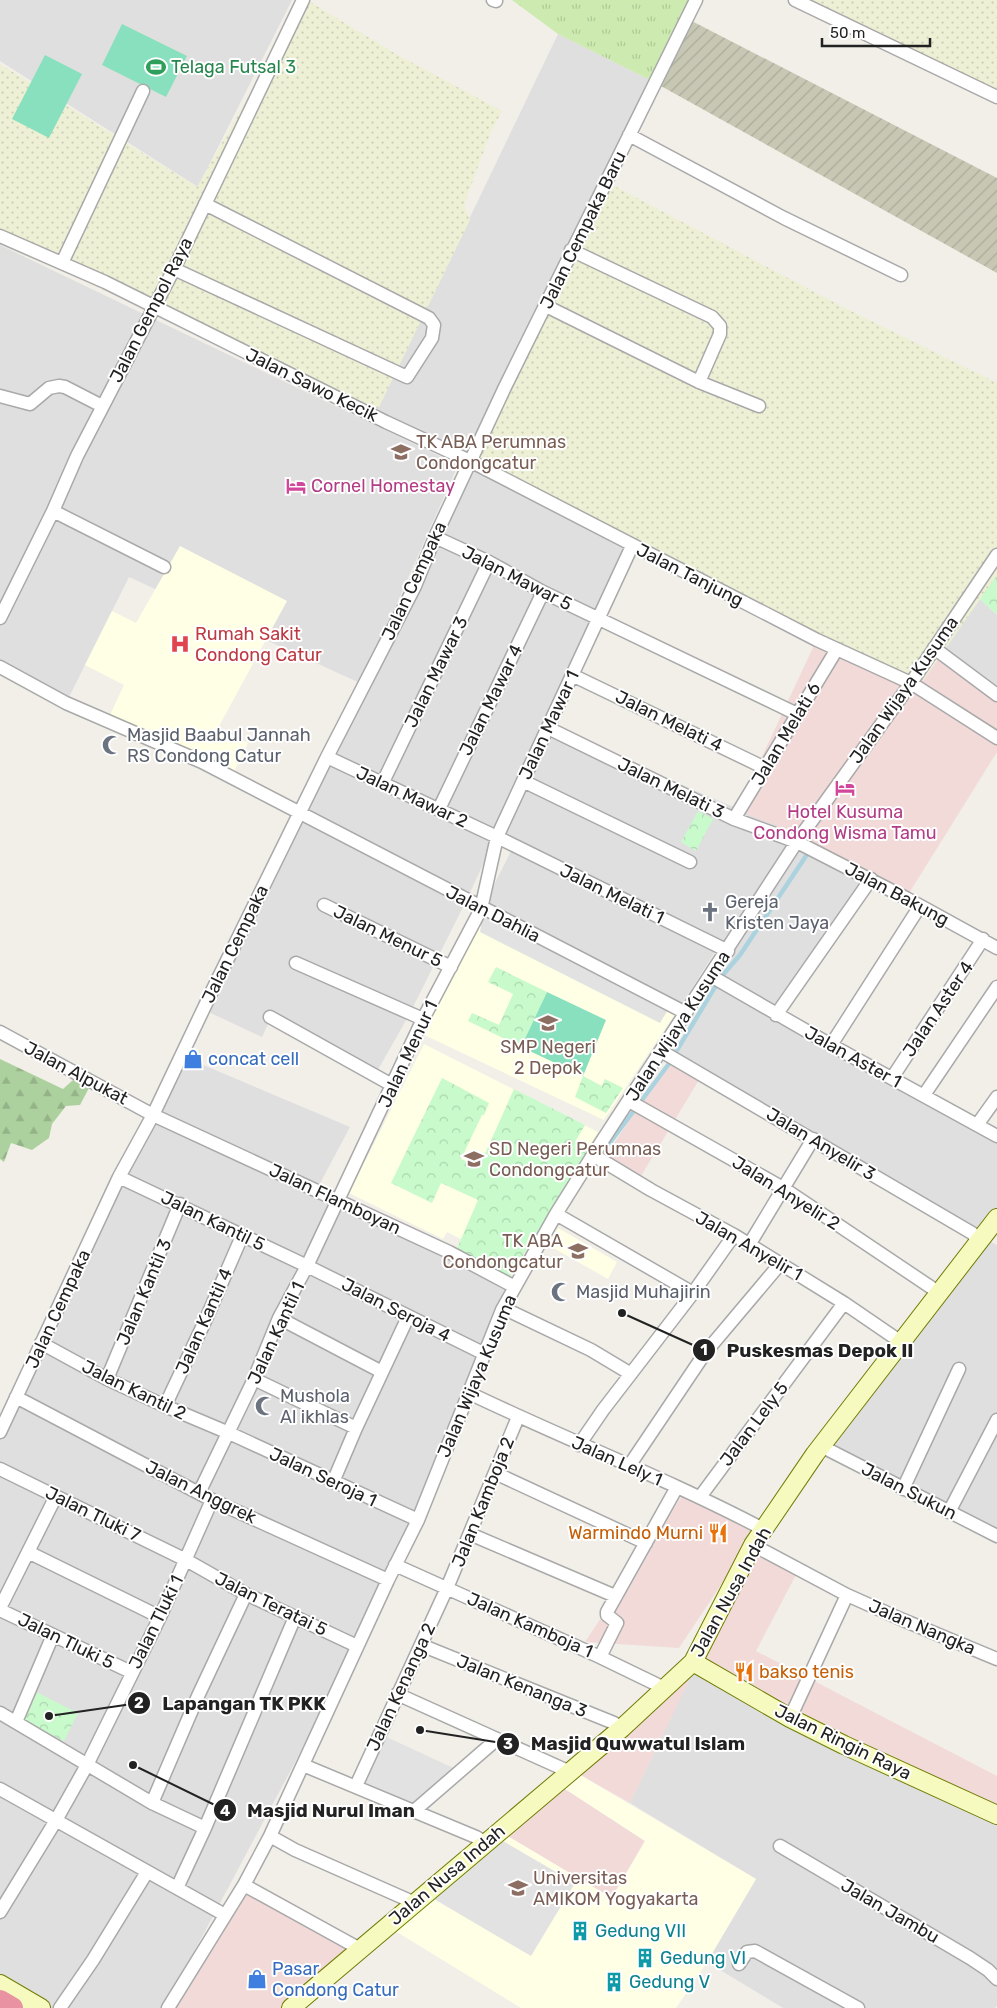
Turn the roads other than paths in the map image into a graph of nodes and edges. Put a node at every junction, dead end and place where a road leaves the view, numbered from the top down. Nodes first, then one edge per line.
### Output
1 (696, 0) edge
2 (795, 0) edge
3 (303, 1) edge
4 (143, 91) dead end
5 (997, 97) edge
6 (629, 135) junction
7 (205, 204) junction
8 (0, 236) edge
9 (571, 250) junction
10 (62, 263) junction
11 (174, 269) junction
12 (901, 275) dead end
13 (546, 306) junction
14 (153, 307) junction
15 (699, 382) junction
16 (0, 396) edge
17 (102, 406) junction
18 (759, 406) dead end
19 (472, 462) junction
20 (53, 511) junction
21 (435, 537) junction
22 (632, 546) junction
23 (997, 554) edge
24 (489, 562) junction
25 (164, 567) dead end
26 (543, 592) junction
27 (0, 618) edge
28 (600, 618) junction
29 (837, 648) junction
30 (934, 648) junction
31 (0, 667) edge
32 (572, 675) junction
33 (911, 684) junction
34 (997, 695) edge
35 (798, 714) junction
36 (548, 728) junction
37 (997, 738) edge
38 (327, 757) junction
39 (765, 768) junction
40 (523, 781) junction
41 (383, 782) junction
42 (438, 808) junction
43 (301, 813) junction
44 (734, 819) junction
45 (497, 837) junction
46 (797, 842) junction
47 (690, 862) dead end
48 (871, 879) junction
49 (324, 905) dead end
50 (920, 906) junction
51 (481, 909) junction
52 (984, 940) junction
53 (997, 948) edge
54 (728, 951) junction
55 (296, 963) dead end
56 (452, 967) junction
57 (716, 978) junction
58 (997, 987) edge
59 (686, 1014) junction
60 (776, 1015) junction
61 (270, 1017) dead end
62 (424, 1019) junction
63 (0, 1032) edge
64 (831, 1045) junction
65 (666, 1054) junction
66 (892, 1078) junction
67 (392, 1085) junction
68 (924, 1095) junction
69 (997, 1097) edge
70 (634, 1104) junction
71 (153, 1115) junction
72 (977, 1125) junction
73 (997, 1136) edge
74 (813, 1139) junction
75 (593, 1155) junction
76 (119, 1177) junction
77 (783, 1188) junction
78 (339, 1200) junction
79 (180, 1204) junction
80 (556, 1214) junction
81 (997, 1218) edge
82 (734, 1235) junction
83 (242, 1236) junction
84 (979, 1241) junction
85 (749, 1245) junction
86 (780, 1264) junction
87 (307, 1266) junction
88 (515, 1287) junction
89 (938, 1292) junction
90 (693, 1293) junction
91 (844, 1303) junction
92 (503, 1308) junction
93 (408, 1317) junction
94 (279, 1318) junction
95 (901, 1342) junction
96 (41, 1343) junction
97 (484, 1354) junction
98 (959, 1369) dead end
99 (382, 1372) junction
100 (631, 1374) junction
101 (107, 1379) junction
102 (254, 1379) junction
103 (470, 1393) junction
104 (16, 1397) junction
105 (165, 1406) junction
106 (518, 1417) junction
107 (997, 1420) edge
108 (356, 1428) junction
109 (0, 1430) edge
110 (229, 1433) junction
111 (579, 1445) junction
112 (821, 1446) junction
113 (629, 1466) junction
114 (0, 1469) edge
115 (495, 1473) junction
116 (333, 1482) junction
117 (678, 1487) junction
118 (903, 1489) junction
119 (200, 1493) junction
120 (56, 1496) junction
121 (700, 1497) junction
122 (212, 1500) junction
123 (949, 1512) junction
124 (418, 1520) junction
125 (763, 1530) junction
126 (470, 1534) junction
127 (997, 1536) edge
128 (646, 1543) junction
129 (753, 1545) junction
130 (28, 1552) junction
131 (186, 1560) junction
132 (395, 1565) junction
133 (388, 1580) junction
134 (447, 1588) junction
135 (246, 1594) junction
136 (847, 1595) junction
137 (615, 1596) junction
138 (0, 1609) edge
139 (160, 1617) junction
140 (296, 1617) junction
141 (53, 1635) junction
142 (421, 1645) junction
143 (357, 1646) junction
144 (600, 1657) junction
145 (997, 1659) edge
146 (693, 1662) junction
147 (131, 1672) junction
148 (664, 1688) junction
149 (397, 1694) junction
150 (0, 1713) edge
151 (790, 1718) junction
152 (16, 1722) junction
153 (622, 1728) junction
154 (496, 1740) junction
155 (87, 1765) junction
156 (304, 1765) junction
157 (570, 1772) junction
158 (356, 1786) junction
159 (0, 1790) edge
160 (152, 1803) junction
161 (414, 1811) junction
162 (997, 1815) edge
163 (55, 1822) junction
164 (205, 1828) junction
165 (270, 1836) junction
166 (486, 1843) junction
167 (780, 1846) dead end
168 (147, 1872) junction
169 (244, 1885) junction
170 (177, 1888) junction
171 (415, 1902) junction
172 (0, 1912) edge
173 (225, 1915) junction
174 (360, 1949) junction
175 (739, 1964) dead end
176 (997, 1979) edge
177 (0, 1984) edge
178 (0, 2001) edge
179 (12, 2008) edge
180 (42, 2008) edge
181 (60, 2008) edge
182 (168, 2008) edge
183 (291, 2008) edge
184 (858, 2008) edge

1 - 6 street, Jalan Cempaka Baru
2 - 5 street
3 - 7 street, Jalan Gempol Raya
4 - 10 street
6 - 9 street, Jalan Cempaka Baru
6 - 12 street
7 - 11 street, Jalan Gempol Raya
7 - 11 street
8 - 10 street, Jalan Sawo Kecik
9 - 13 street, Jalan Cempaka Baru
9 - 15 street
10 - 14 street, Jalan Sawo Kecik
11 - 14 street, Jalan Gempol Raya
13 - 15 street
13 - 19 street, Jalan Cempaka Baru
14 - 17 street, Jalan Gempol Raya
14 - 19 street, Jalan Sawo Kecik
15 - 18 street
16 - 17 street
17 - 20 street, Jalan Gempol Raya
19 - 21 street, Jalan Cempaka
19 - 22 street, Jalan Tanjung
20 - 25 street
20 - 27 street, Jalan Gempol Raya
21 - 24 street, Jalan Mawar 5
21 - 38 street, Jalan Cempaka
22 - 28 street, Jalan Mawar 1
22 - 29 street, Jalan Tanjung
23 - 30 street, Jalan Wijaya Kusuma
24 - 26 street, Jalan Mawar 5
24 - 41 street, Jalan Mawar 3
26 - 28 street, Jalan Mawar 5
26 - 42 street, Jalan Mawar 4
28 - 32 street, Jalan Mawar 1
28 - 35 street, Jalan Mawar 5
29 - 33 street, Jalan Tanjung
29 - 35 street, Jalan Melati 6
30 - 33 street, Jalan Wijaya Kusuma
30 - 34 street
31 - 43 street, Jalan Dahlia
32 - 36 street, Jalan Mawar 1
32 - 39 street, Jalan Melati 4
33 - 37 street, Jalan Tanjung
33 - 46 street, Jalan Wijaya Kusuma
35 - 39 street, Jalan Melati 6
36 - 40 street, Jalan Mawar 1
36 - 44 street, Jalan Melati 3
38 - 41 street, Jalan Mawar 2
38 - 43 street, Jalan Cempaka
39 - 44 street, Jalan Melati 6
40 - 45 street, Jalan Mawar 1
40 - 47 street
41 - 42 street, Jalan Mawar 2
42 - 45 street, Jalan Mawar 2
43 - 51 street, Jalan Dahlia
43 - 71 street, Jalan Cempaka
44 - 46 street, Jalan Melati 3
45 - 51 street, Jalan Mawar 1
45 - 54 street, Jalan Melati 1
46 - 48 street, Jalan Bakung
46 - 54 street, Jalan Wijaya Kusuma
48 - 50 street, Jalan Bakung
48 - 60 street
49 - 56 street, Jalan Menur 5
50 - 52 street, Jalan Bakung
50 - 64 street
51 - 56 street, Jalan Menur 1
51 - 59 street, Jalan Dahlia
52 - 53 street, Jalan Bakung
52 - 66 street, Jalan Aster 4
54 - 57 street, Jalan Wijaya Kusuma
55 - 62 street
56 - 62 street, Jalan Menur 1
57 - 59 street, Jalan Wijaya Kusuma
57 - 60 street, Jalan Aster 1
58 - 68 street
59 - 65 street, Jalan Wijaya Kusuma
60 - 64 street, Jalan Aster 1
61 - 67 street
62 - 67 street, Jalan Menur 1
63 - 71 street, Jalan Alpukat
64 - 66 street, Jalan Aster 1
65 - 70 street, Jalan Wijaya Kusuma
65 - 74 street, Jalan Anyelir 3
66 - 68 street, Jalan Aster 1
67 - 78 street, Jalan Menur 1
68 - 72 street, Jalan Aster 1
69 - 72 street
70 - 75 street, Jalan Wijaya Kusuma
70 - 77 street, Jalan Anyelir 2
71 - 76 street, Jalan Cempaka
71 - 78 street, Jalan Flamboyan
72 - 73 street, Jalan Aster 1
74 - 77 street
74 - 84 street, Jalan Anyelir 3
75 - 80 street, Jalan Wijaya Kusuma
75 - 82 street, Jalan Anyelir 1
76 - 79 street, Jalan Kantil 5
76 - 96 street, Jalan Cempaka
77 - 85 street
77 - 89 street, Jalan Anyelir 2
78 - 87 street, Jalan Kantil 1
78 - 88 street, Jalan Flamboyan
79 - 83 street, Jalan Kantil 5
79 - 101 street, Jalan Kantil 3
80 - 88 street, Jalan Wijaya Kusuma
80 - 90 street
81 - 84 main road, Jalan Nusa Indah
82 - 85 street, Jalan Anyelir 1
82 - 90 street
83 - 87 street, Jalan Kantil 5
83 - 105 street, Jalan Kantil 4
84 - 89 main road, Jalan Nusa Indah
85 - 86 street, Jalan Anyelir 1
86 - 91 street, Jalan Anyelir 1
86 - 113 street
87 - 93 street, Jalan Seroja 4
87 - 94 street, Jalan Kantil 1
88 - 92 street, Jalan Wijaya Kusuma
89 - 95 main road, Jalan Nusa Indah
90 - 100 street
91 - 95 street, Jalan Anyelir 1
91 - 121 street, Jalan Lely 5
92 - 97 street, Jalan Wijaya Kusuma
92 - 100 street
93 - 97 street, Jalan Seroja 4
93 - 99 street
94 - 99 street
94 - 102 street, Jalan Kantil 1
95 - 112 main road, Jalan Nusa Indah
96 - 101 street, Jalan Kantil 2
96 - 104 street, Jalan Cempaka
97 - 103 street, Jalan Wijaya Kusuma
98 - 118 street
99 - 108 street
100 - 111 street
101 - 105 street, Jalan Kantil 2
102 - 108 street
102 - 110 street, Jalan Kantil 1
103 - 106 street, Jalan Lely 1
103 - 124 street, Jalan Wijaya Kusuma
104 - 109 street, Jalan Cempaka
104 - 119 street, Jalan Anggrek
105 - 110 street, Jalan Kantil 2
106 - 111 street, Jalan Lely 1
106 - 115 street, Jalan Kamboja 2
107 - 123 street
108 - 116 street
110 - 116 street, Jalan Seroja 1
110 - 119 street, Jalan Kantil 1
111 - 113 street, Jalan Lely 1
112 - 118 street, Jalan Sukun
112 - 125 main road, Jalan Nusa Indah
113 - 117 street, Jalan Lely 1
114 - 120 street, Jalan Tluki 7
115 - 126 street, Jalan Kamboja 2
115 - 128 street
116 - 124 street, Jalan Seroja 1
117 - 121 street, Jalan Lely 1
117 - 128 street
118 - 123 street, Jalan Sukun
119 - 122 street, Jalan Anggrek
120 - 130 street
120 - 131 street, Jalan Tluki 7
121 - 125 street, Jalan Lely 1
122 - 131 street, Jalan Tluki 1
122 - 133 street, Jalan Anggrek
123 - 127 street, Jalan Sukun
124 - 132 street, Jalan Wijaya Kusuma
125 - 129 main road, Jalan Nusa Indah
126 - 134 street, Jalan Kamboja 2
126 - 137 street
128 - 137 street
129 - 136 street, Jalan Nangka
129 - 146 main road, Jalan Nusa Indah
130 - 138 street
130 - 139 street
131 - 135 street, Jalan Teratai 5
131 - 139 street, Jalan Tluki 1
132 - 133 street, Jalan Wijaya Kusuma
132 - 134 street, Jalan Kamboja 1
133 - 143 street, Jalan Wijaya Kusuma
134 - 142 street, Jalan Kenanga 2
134 - 144 street, Jalan Kamboja 1
135 - 140 street, Jalan Teratai 5
135 - 160 street
136 - 145 street, Jalan Nangka
136 - 151 street
137 - 144 street
138 - 141 street, Jalan Tluki 5
139 - 147 street, Jalan Tluki 1
140 - 143 street, Jalan Teratai 5
140 - 164 street
141 - 147 street, Jalan Tluki 5
141 - 152 street
142 - 149 street, Jalan Kenanga 2
142 - 153 street, Jalan Kenanga 3
143 - 156 street, Jalan Wijaya Kusuma
144 - 148 street, Jalan Kamboja 1
146 - 148 main road, Jalan Nusa Indah
146 - 151 main road, Jalan Ringin Raya
147 - 155 street, Jalan Tluki 1
148 - 153 main road, Jalan Nusa Indah
149 - 154 street
149 - 158 street, Jalan Kenanga 2
150 - 152 street
151 - 162 main road, Jalan Ringin Raya
152 - 155 street
153 - 157 main road, Jalan Nusa Indah
154 - 157 street
154 - 161 street
155 - 160 street
155 - 163 street, Jalan Tluki 1
156 - 158 street
156 - 165 street, Jalan Wijaya Kusuma
157 - 166 main road, Jalan Nusa Indah
158 - 161 street
159 - 163 street
160 - 164 street
161 - 166 street
163 - 168 street
163 - 172 street, Jalan Tluki 1
164 - 170 street
165 - 169 street, Jalan Wijaya Kusuma
165 - 171 street
166 - 171 main road, Jalan Nusa Indah
167 - 176 street, Jalan Jambu
168 - 170 street
168 - 181 street
169 - 173 street, Jalan Wijaya Kusuma
169 - 174 street
170 - 173 street
171 - 174 main road, Jalan Nusa Indah
173 - 182 street, Jalan Wijaya Kusuma
174 - 183 main road, Jalan Nusa Indah
175 - 184 street
177 - 180 main road
178 - 179 highway

